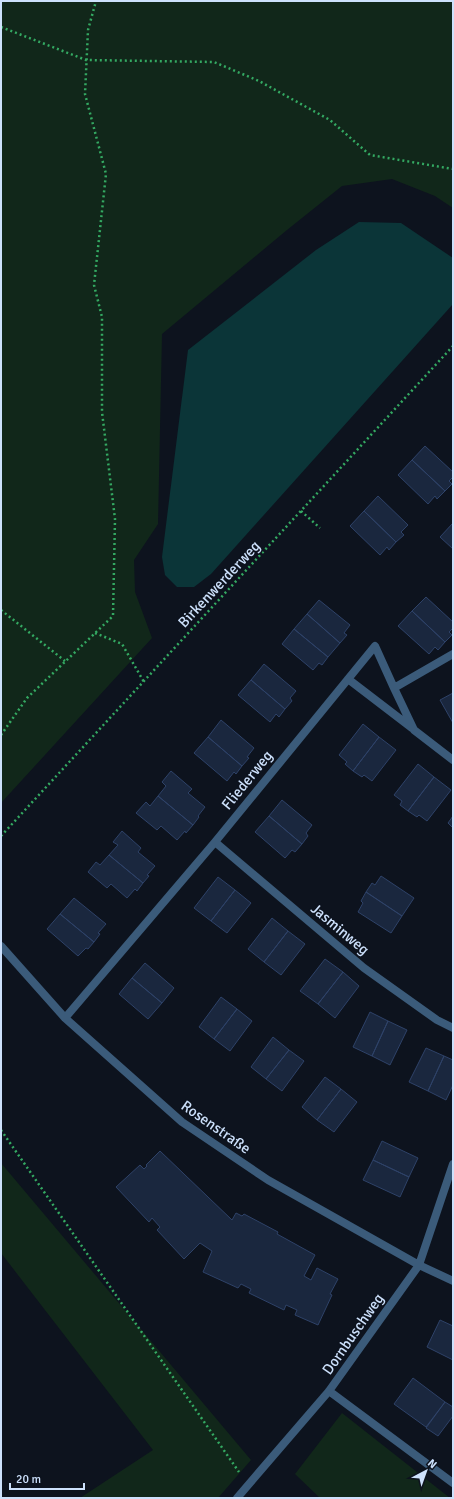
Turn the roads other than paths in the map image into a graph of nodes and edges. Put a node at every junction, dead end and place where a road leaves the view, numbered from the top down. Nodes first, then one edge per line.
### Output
1 (453, 654) edge
2 (348, 679) junction
3 (394, 688) junction
4 (414, 730) junction
5 (453, 760) edge
6 (215, 842) junction
7 (1, 946) edge
8 (65, 1018) junction
9 (453, 1028) edge
10 (453, 1164) edge
11 (419, 1265) junction
12 (453, 1281) edge
13 (329, 1391) junction
14 (453, 1483) edge
15 (237, 1498) edge

1 - 3 street
2 - 3 street, Fliederweg
2 - 4 street
2 - 6 street, Fliederweg
3 - 4 street
4 - 5 street
6 - 8 street, Fliederweg
6 - 9 street, Jasminweg
7 - 8 street, Rosenstraße
8 - 11 street, Rosenstraße
10 - 11 street, Dornbuschweg
11 - 12 street, Rosenstraße
11 - 13 street, Dornbuschweg
13 - 14 street
13 - 15 street, Dornbuschweg

